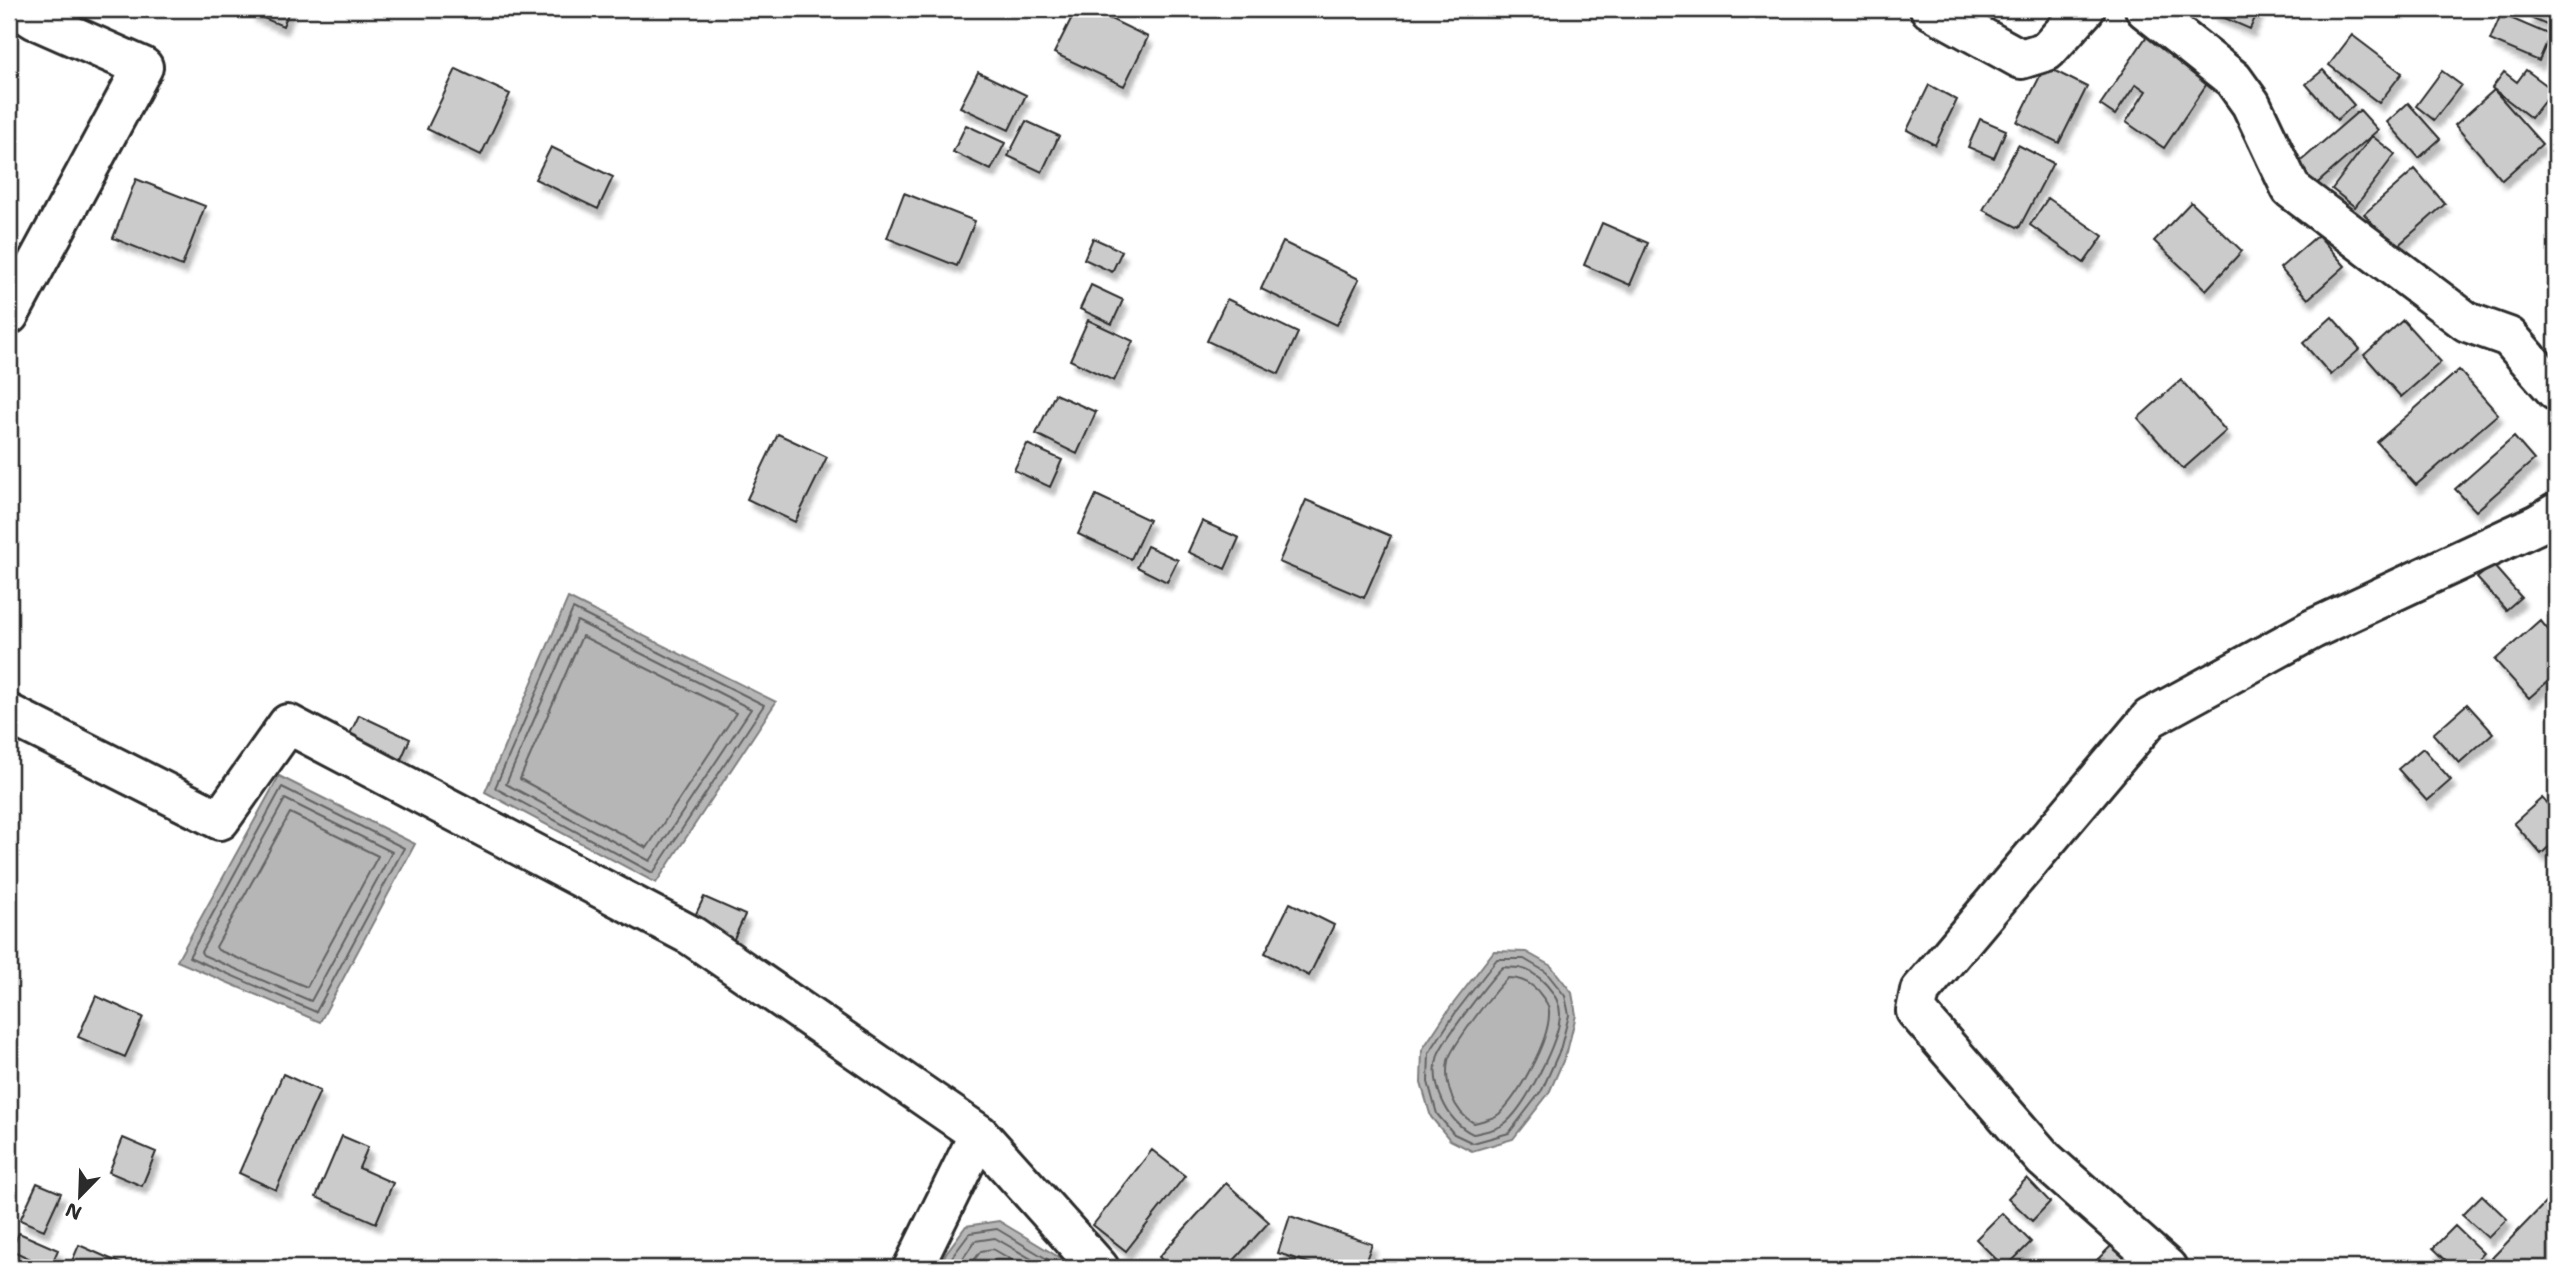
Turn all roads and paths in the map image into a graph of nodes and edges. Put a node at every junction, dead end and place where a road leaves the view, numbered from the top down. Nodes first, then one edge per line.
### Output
1 (19, 9) edge
2 (1930, 9) edge
3 (2085, 9) edge
4 (2145, 9) edge
5 (9, 315) edge
6 (2556, 391) edge
7 (2556, 513) edge
8 (9, 714) edge
9 (979, 1134) junction
10 (913, 1268) edge
11 (1099, 1268) edge
12 (2167, 1268) edge

1 - 5 street
2 - 3 street
4 - 6 street
7 - 12 street
8 - 9 street
9 - 10 street
9 - 11 street

